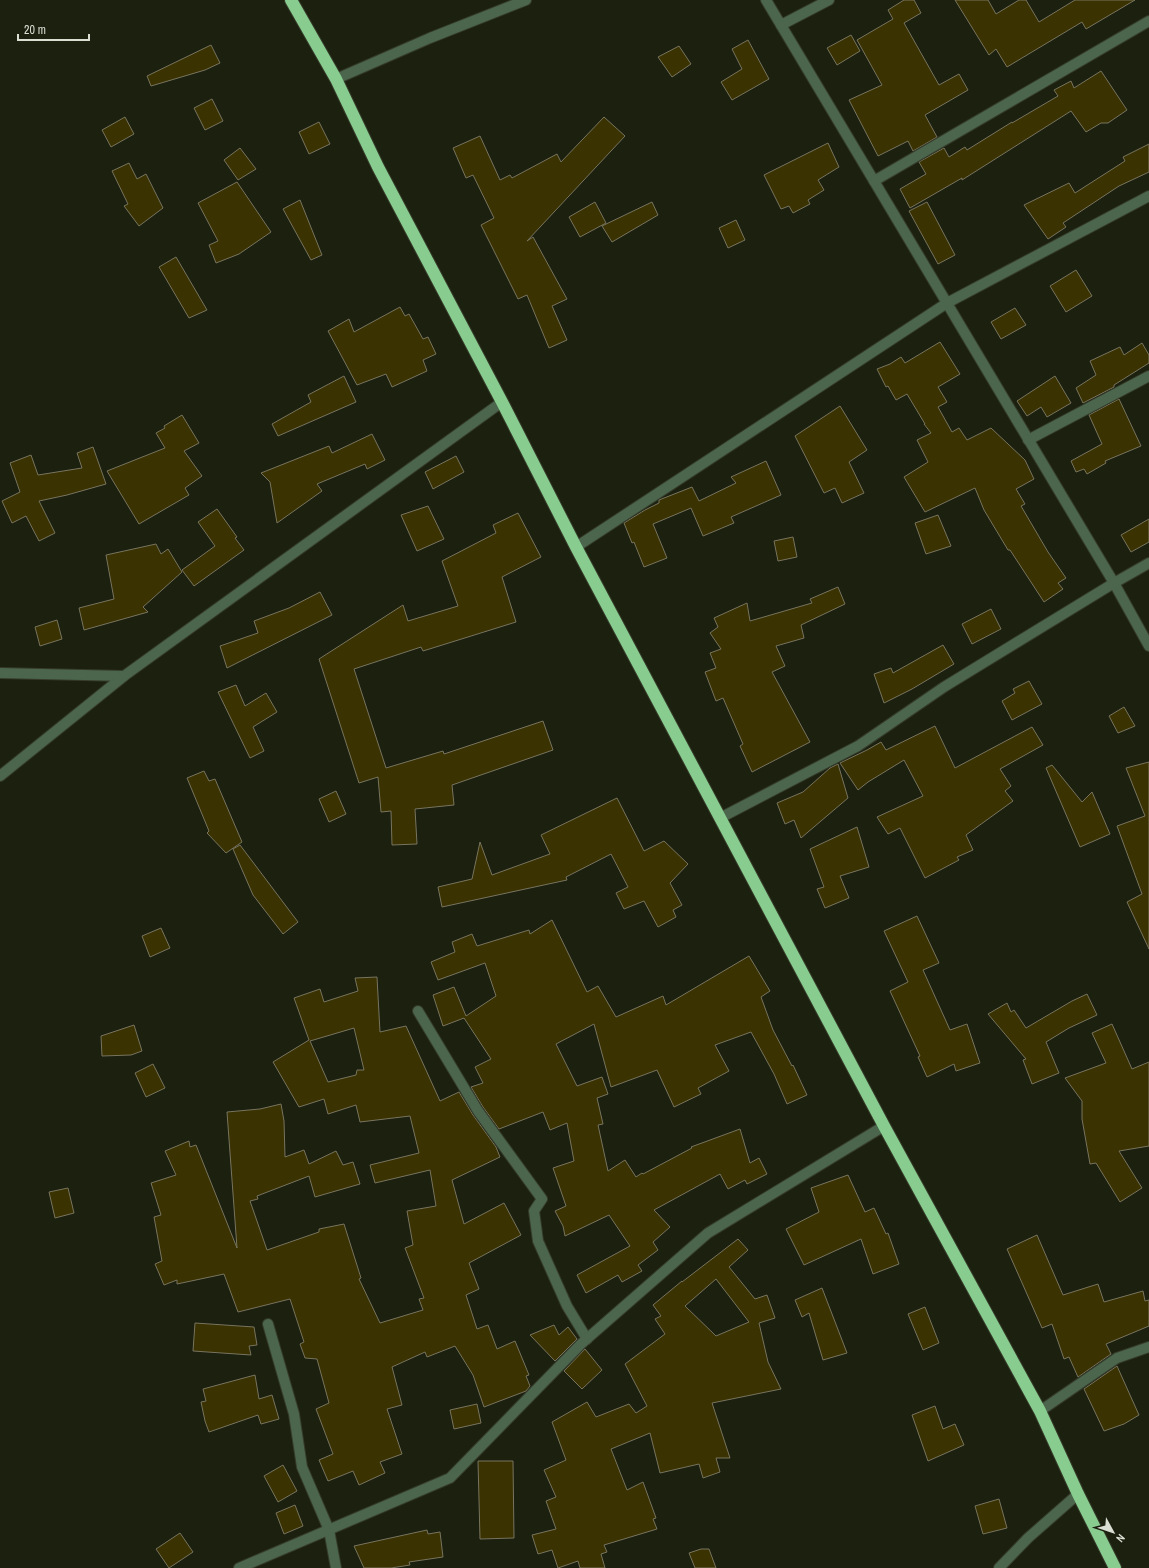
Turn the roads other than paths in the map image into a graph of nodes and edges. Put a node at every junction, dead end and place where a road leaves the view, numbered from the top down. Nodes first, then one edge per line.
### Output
1 (291, 0) edge
2 (526, 0) edge
3 (766, 0) edge
4 (829, 0) edge
5 (1149, 21) edge
6 (781, 25) junction
7 (336, 79) junction
8 (874, 181) junction
9 (1149, 196) edge
10 (946, 303) junction
11 (1149, 376) edge
12 (502, 402) junction
13 (1028, 440) junction
14 (576, 547) junction
15 (1149, 563) edge
16 (1114, 583) junction
17 (1149, 646) edge
18 (0, 673) edge
19 (124, 676) junction
20 (0, 776) edge
21 (720, 818) junction
22 (418, 1011) dead end
23 (884, 1126) junction
24 (268, 1324) dead end
25 (587, 1339) junction
26 (1149, 1347) edge
27 (1040, 1410) junction
28 (1078, 1494) junction
29 (329, 1530) junction
30 (239, 1568) edge
31 (336, 1568) edge
32 (999, 1568) edge
33 (1115, 1568) edge

1 - 7 highway
2 - 7 street
3 - 6 street
4 - 6 street
5 - 8 street
6 - 8 street
7 - 12 highway
8 - 10 street
9 - 10 street
10 - 13 street
10 - 14 street
11 - 13 street
12 - 14 highway
12 - 19 street
13 - 16 street
14 - 21 highway
15 - 16 street
16 - 17 street
16 - 21 street
18 - 19 street
19 - 20 street
21 - 23 highway
22 - 25 street
23 - 25 street
23 - 27 highway
24 - 29 street
25 - 29 street
26 - 27 street
27 - 28 highway
28 - 32 street
28 - 33 highway
29 - 30 street
29 - 31 street

